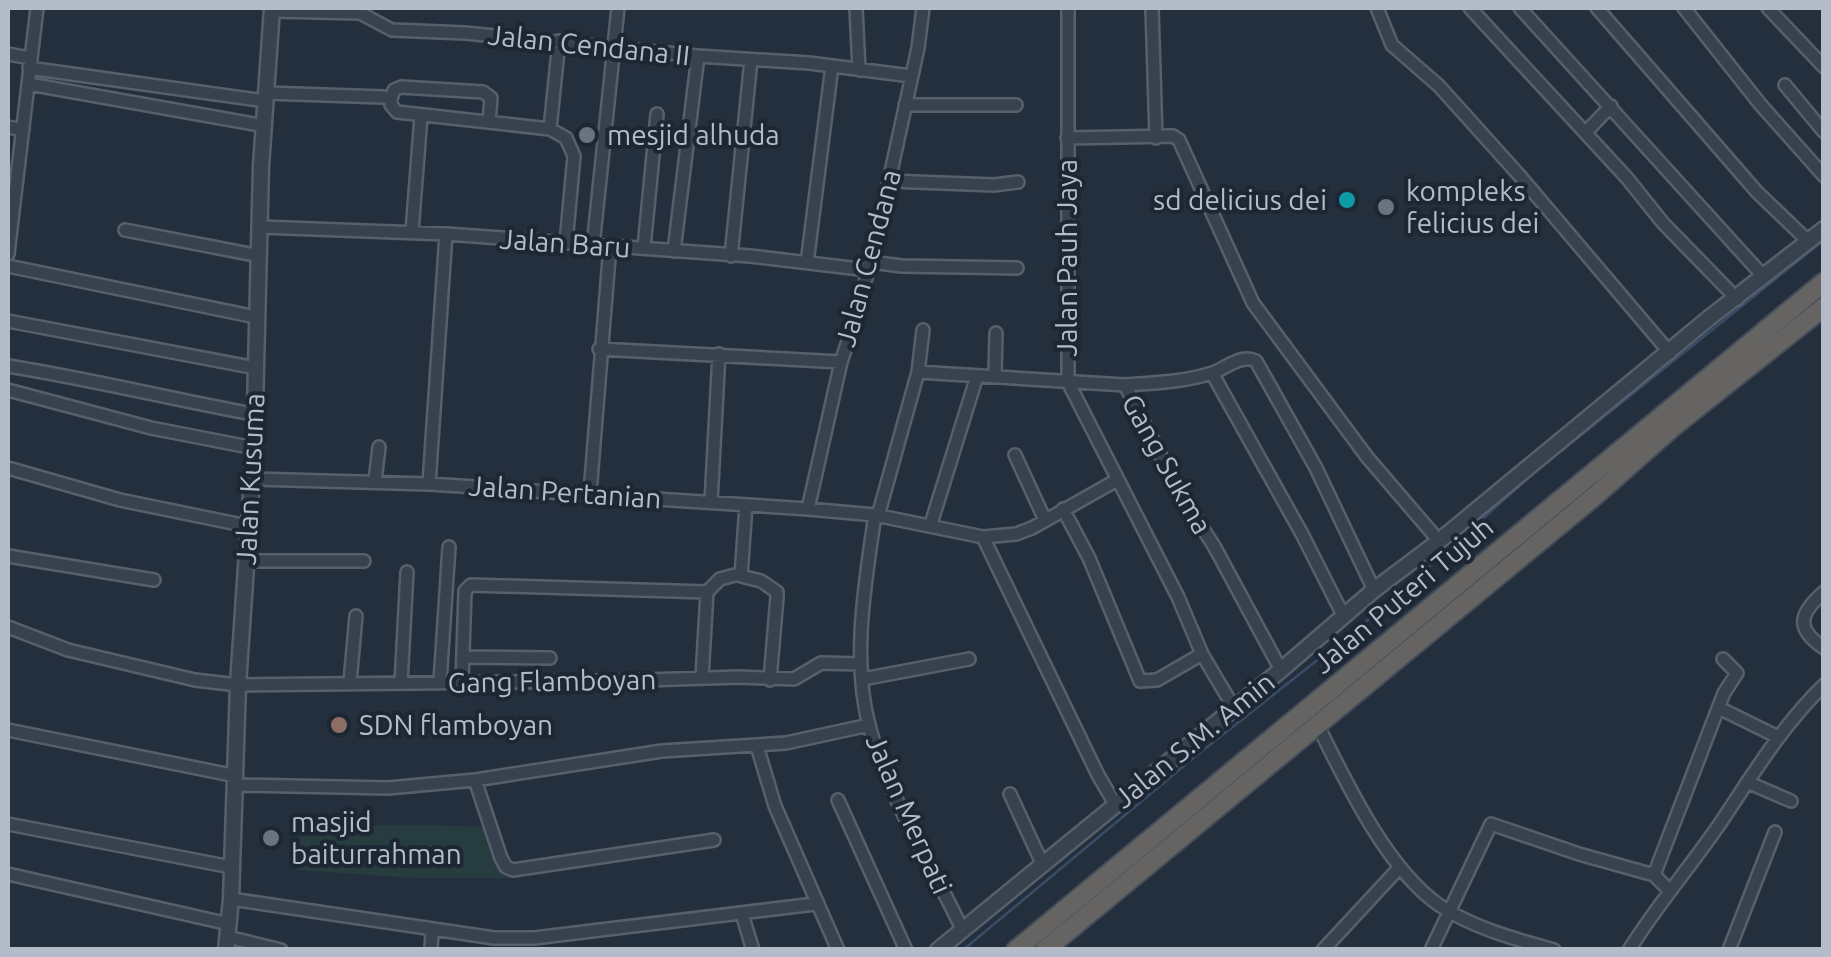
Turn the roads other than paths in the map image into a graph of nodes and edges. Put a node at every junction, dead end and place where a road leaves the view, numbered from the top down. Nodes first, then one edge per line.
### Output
1 (37, 8) edge
2 (618, 8) edge
3 (856, 8) edge
4 (923, 8) edge
5 (1068, 8) edge
6 (1152, 8) edge
7 (1377, 8) edge
8 (1520, 8) edge
9 (1596, 8) edge
10 (1684, 8) edge
11 (1768, 8) edge
12 (272, 9) edge
13 (1475, 9) edge
14 (558, 42) junction
15 (613, 48) junction
16 (8, 54) edge
17 (698, 56) junction
18 (751, 60) junction
19 (30, 63) junction
20 (832, 66) junction
21 (1824, 68) edge
22 (859, 70) junction
23 (911, 76) junction
24 (28, 84) junction
25 (1785, 85) dead end
26 (265, 97) junction
27 (391, 99) junction
28 (1016, 104) dead end
29 (905, 106) junction
30 (1612, 106) junction
31 (657, 114) dead end
32 (421, 116) junction
33 (489, 122) junction
34 (8, 126) edge
35 (265, 126) junction
36 (550, 129) junction
37 (23, 130) junction
38 (1824, 132) edge
39 (1585, 133) junction
40 (1067, 138) junction
41 (1156, 138) junction
42 (1824, 176) edge
43 (889, 182) junction
44 (1018, 182) dead end
45 (260, 227) junction
46 (1824, 229) edge
47 (125, 230) dead end
48 (412, 232) junction
49 (446, 234) junction
50 (1809, 242) junction
51 (566, 243) junction
52 (593, 246) junction
53 (610, 246) junction
54 (644, 248) junction
55 (674, 251) junction
56 (8, 254) edge
57 (260, 256) junction
58 (730, 256) junction
59 (807, 263) junction
60 (8, 266) edge
61 (869, 266) junction
62 (1018, 268) dead end
63 (1764, 277) junction
64 (1824, 282) edge
65 (1737, 299) junction
66 (1824, 307) edge
67 (256, 317) junction
68 (8, 321) edge
69 (923, 330) dead end
70 (996, 332) dead end
71 (600, 349) junction
72 (1670, 353) junction
73 (719, 354) junction
74 (841, 362) junction
75 (8, 366) edge
76 (256, 368) junction
77 (918, 372) junction
78 (1212, 373) junction
79 (977, 376) junction
80 (995, 376) junction
81 (1068, 382) junction
82 (1125, 386) junction
83 (8, 390) edge
84 (253, 414) junction
85 (379, 447) dead end
86 (254, 448) junction
87 (1015, 455) dead end
88 (8, 468) edge
89 (251, 479) junction
90 (1117, 480) junction
91 (375, 481) junction
92 (429, 484) junction
93 (590, 493) junction
94 (712, 502) junction
95 (746, 504) junction
96 (808, 508) junction
97 (1063, 510) junction
98 (876, 515) junction
99 (1045, 520) junction
100 (931, 524) junction
101 (247, 526) junction
102 (983, 537) junction
103 (1440, 542) junction
104 (449, 547) dead end
105 (8, 556) edge
106 (247, 561) junction
107 (364, 561) dead end
108 (408, 572) dead end
109 (738, 576) junction
110 (154, 580) dead end
111 (1374, 590) junction
112 (707, 592) junction
113 (1824, 592) edge
114 (356, 616) dead end
115 (1344, 616) junction
116 (8, 628) edge
117 (1824, 648) edge
118 (1202, 654) junction
119 (464, 658) junction
120 (550, 658) dead end
121 (969, 659) dead end
122 (1723, 659) dead end
123 (861, 664) junction
124 (1281, 670) junction
125 (702, 677) junction
126 (864, 679) junction
127 (770, 680) junction
128 (350, 682) junction
129 (402, 682) junction
130 (440, 682) junction
131 (462, 682) junction
132 (238, 684) junction
133 (1824, 684) edge
134 (1234, 708) junction
135 (1719, 708) junction
136 (868, 725) junction
137 (1318, 726) junction
138 (8, 730) edge
139 (1776, 736) junction
140 (757, 746) junction
141 (475, 780) junction
142 (235, 781) junction
143 (1747, 782) junction
144 (1010, 794) dead end
145 (838, 800) dead end
146 (1791, 802) dead end
147 (1115, 804) junction
148 (8, 824) edge
149 (1775, 832) dead end
150 (714, 840) dead end
151 (1042, 864) junction
152 (231, 866) junction
153 (1400, 867) junction
154 (8, 874) edge
155 (1654, 874) junction
156 (1669, 890) junction
157 (231, 899) junction
158 (816, 904) junction
159 (1448, 911) junction
160 (742, 914) junction
161 (432, 930) junction
162 (962, 931) junction
163 (228, 937) edge
164 (535, 944) edge
165 (1511, 944) edge
166 (282, 950) edge
167 (431, 950) edge
168 (754, 950) edge
169 (838, 950) edge
170 (906, 950) edge
171 (938, 950) edge
172 (1016, 950) edge
173 (1046, 950) edge
174 (1323, 950) edge
175 (1432, 950) edge
176 (1554, 950) edge
177 (1629, 950) edge
178 (1729, 950) edge

1 - 19 street
2 - 15 street
3 - 22 street
4 - 23 street, Jalan Cendana
5 - 40 street, Jalan Pauh Jaya
6 - 41 street
7 - 72 street
8 - 30 street
9 - 50 street
10 - 42 street
11 - 21 street
12 - 14 street, Jalan Cendana II
12 - 26 street, Jalan Kusuma
13 - 39 street
14 - 15 street, Jalan Cendana II
14 - 36 street
15 - 17 street, Jalan Cendana II
15 - 52 street
16 - 19 street
17 - 18 street, Jalan Cendana II
17 - 55 street
18 - 20 street, Jalan Cendana II
18 - 58 street
19 - 24 street
19 - 26 street
20 - 22 street, Jalan Cendana II
20 - 59 street
22 - 23 street, Jalan Cendana II
23 - 29 street, Jalan Cendana
24 - 35 street
24 - 37 street
25 - 38 street
26 - 27 street
26 - 35 street, Jalan Kusuma
27 - 32 street
27 - 33 street
28 - 29 street
29 - 43 street, Jalan Cendana
30 - 39 street
30 - 63 street
31 - 54 street
32 - 33 street
32 - 48 street
33 - 36 street
34 - 37 street
35 - 45 street, Jalan Kusuma
36 - 51 street
37 - 56 street
39 - 65 street
40 - 41 street
40 - 81 street, Jalan Pauh Jaya
41 - 103 street
43 - 44 street
43 - 61 street, Jalan Cendana
45 - 48 street, Jalan Baru
45 - 57 street, Jalan Kusuma
46 - 50 street, Jalan S.M. Amin
47 - 57 street
48 - 49 street, Jalan Baru
49 - 51 street, Jalan Baru
49 - 92 street
50 - 63 street, Jalan S.M. Amin
51 - 52 street, Jalan Baru
52 - 53 street, Jalan Baru
53 - 54 street, Jalan Baru
53 - 71 street
54 - 55 street, Jalan Baru
55 - 58 street, Jalan Baru
57 - 67 street, Jalan Kusuma
58 - 59 street, Jalan Baru
59 - 61 street, Jalan Baru
60 - 67 street
61 - 62 street, Jalan Baru
61 - 74 street, Jalan Cendana
63 - 65 street, Jalan S.M. Amin
64 - 172 highway, Jalan Puteri Tujuh
65 - 72 street, Jalan S.M. Amin
66 - 137 highway, Jalan Puteri Tujuh
67 - 76 street, Jalan Kusuma
68 - 76 street
69 - 77 street, Jalan Merpati
70 - 80 street
71 - 73 street
71 - 93 street
72 - 103 street, Jalan S.M. Amin
73 - 74 street
73 - 94 street
74 - 96 street, Jalan Cendana
75 - 84 street
76 - 84 street, Jalan Kusuma
77 - 79 street, Gang Sukma
77 - 98 street, Jalan Merpati
78 - 82 street
78 - 111 street
78 - 115 street
79 - 80 street, Gang Sukma
79 - 100 street
80 - 81 street, Gang Sukma
81 - 82 street, Gang Sukma
81 - 90 street, Jalan Pauh Jaya
82 - 124 street, Gang Sukma
83 - 86 street
84 - 86 street, Jalan Kusuma
85 - 91 street
86 - 89 street, Jalan Kusuma
87 - 99 street
88 - 101 street
89 - 91 street, Jalan Pertanian
89 - 101 street, Jalan Kusuma
90 - 97 street
90 - 118 street, Jalan Pauh Jaya
91 - 92 street, Jalan Pertanian
92 - 93 street, Jalan Pertanian
93 - 94 street, Jalan Pertanian
94 - 95 street, Jalan Pertanian
95 - 96 street, Jalan Pertanian
95 - 109 street
96 - 98 street, Jalan Pertanian
97 - 99 street
97 - 118 street
98 - 100 street, Jalan Pertanian
98 - 123 street, Jalan Merpati
99 - 102 street
100 - 102 street, Jalan Pertanian
101 - 106 street, Jalan Kusuma
102 - 147 street
103 - 111 street, Jalan S.M. Amin
104 - 130 street
105 - 110 street
106 - 107 street
106 - 132 street, Jalan Kusuma
108 - 129 street
109 - 112 street
109 - 127 street
111 - 115 street, Jalan S.M. Amin
112 - 119 street
112 - 125 street
113 - 117 street
114 - 128 street
115 - 124 street, Jalan S.M. Amin
116 - 132 street, Gang Flamboyan
118 - 134 street, Jalan Pauh Jaya
119 - 120 street
119 - 131 street
121 - 126 street
122 - 135 street
123 - 126 street, Jalan Merpati
123 - 127 street, Gang Flamboyan
124 - 134 street, Jalan S.M. Amin
125 - 127 street, Gang Flamboyan
125 - 131 street, Gang Flamboyan
126 - 136 street, Jalan Merpati
128 - 129 street, Gang Flamboyan
128 - 132 street, Gang Flamboyan
129 - 130 street, Gang Flamboyan
130 - 131 street, Gang Flamboyan
132 - 142 street, Jalan Kusuma
133 - 139 street
134 - 147 street, Jalan S.M. Amin
135 - 139 street
135 - 155 street
136 - 140 street
136 - 162 street, Jalan Merpati
137 - 153 street
137 - 173 highway, Jalan Puteri Tujuh
138 - 142 street
139 - 143 street
140 - 141 street
140 - 158 street
141 - 142 street
141 - 150 street
142 - 152 street, Jalan Kusuma
143 - 146 street
143 - 156 street
144 - 151 street
145 - 170 street
147 - 151 street, Jalan S.M. Amin
148 - 152 street
149 - 178 street
151 - 162 street, Jalan S.M. Amin
152 - 157 street, Jalan Kusuma
153 - 159 street
153 - 174 street
154 - 163 street
155 - 156 street
155 - 159 street
156 - 177 street
157 - 161 street
157 - 163 street, Jalan Kusuma
158 - 160 street
158 - 169 street
159 - 165 street
159 - 175 street
160 - 164 street
160 - 168 street
161 - 164 street
161 - 167 street
162 - 171 street, Jalan S.M. Amin
163 - 166 street
165 - 176 street

